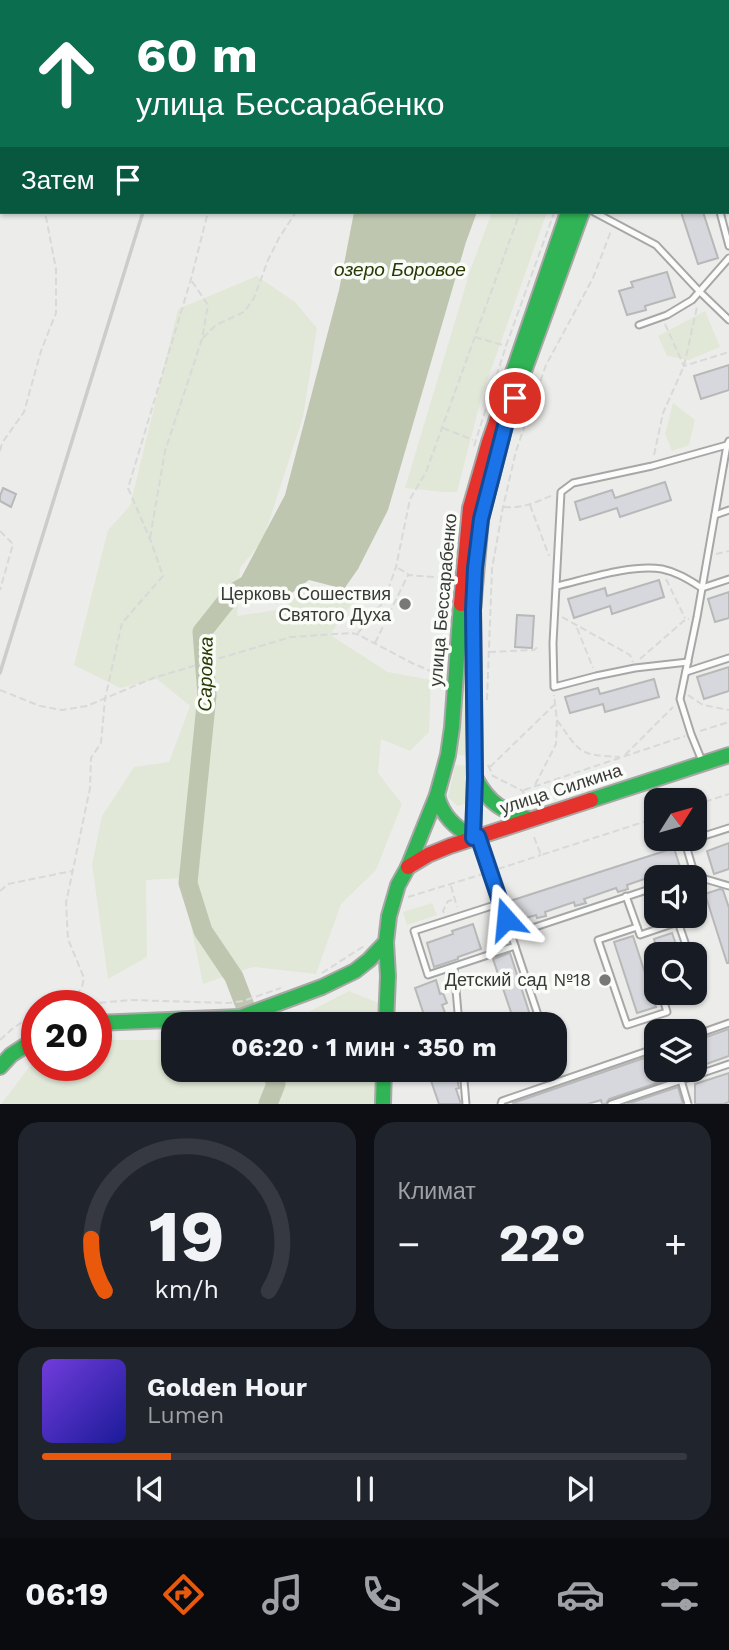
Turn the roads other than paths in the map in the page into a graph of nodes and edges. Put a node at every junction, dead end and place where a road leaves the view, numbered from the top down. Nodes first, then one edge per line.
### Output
1 (567, 214) edge
2 (581, 214) edge
3 (598, 214) edge
4 (721, 214) edge
5 (729, 246) edge
6 (729, 258) edge
7 (700, 292) junction
8 (729, 320) edge
9 (639, 326) dead end
10 (518, 353) junction
11 (728, 443) edge
12 (729, 510) edge
13 (715, 515) junction
14 (729, 579) edge
15 (557, 586) junction
16 (702, 588) junction
17 (729, 658) edge
18 (688, 662) junction
19 (686, 672) junction
20 (729, 755) edge
21 (703, 764) junction
22 (475, 778) junction
23 (437, 795) junction
24 (531, 819) junction
25 (729, 828) edge
26 (475, 837) junction
27 (690, 865) edge
28 (408, 867) junction
29 (707, 880) edge
30 (729, 886) edge
31 (644, 891) edge
32 (626, 896) junction
33 (502, 903) junction
34 (637, 927) junction
35 (511, 934) junction
36 (379, 941) junction
37 (685, 942) edge
38 (514, 946) junction
39 (454, 967) junction
40 (665, 1005) edge
41 (386, 1012) edge
42 (458, 1012) edge
43 (537, 1012) edge
44 (112, 1022) edge
45 (729, 1023) edge
46 (707, 1031) edge
47 (21, 1048) edge
48 (644, 1052) edge
49 (729, 1064) edge
50 (0, 1067) edge
51 (707, 1071) edge
52 (384, 1082) edge
53 (464, 1082) edge
54 (674, 1082) edge
55 (684, 1082) edge
56 (383, 1104) edge
57 (466, 1104) edge
58 (501, 1104) edge
59 (611, 1104) edge
60 (688, 1104) edge

1 - 10 main road, улица Бессарабенко
2 - 10 main road, улица Бессарабенко
3 - 7 lane
4 - 5 lane
6 - 7 lane
7 - 8 lane
7 - 9 lane
10 - 22 main road, улица Бессарабенко
10 - 23 main road, улица Бессарабенко
11 - 13 lane
11 - 15 lane
12 - 13 lane
13 - 16 lane
14 - 16 lane
15 - 16 lane
15 - 18 lane
16 - 18 lane
17 - 19 lane
18 - 19 lane
19 - 21 lane
20 - 21 main road, улица Силкина
21 - 24 main road, улица Силкина
22 - 24 main road
22 - 26 main road, улица Бессарабенко
23 - 26 main road
23 - 28 main road, улица Бессарабенко
24 - 26 main road, улица Силкина
25 - 27 lane
26 - 28 main road, улица Силкина
26 - 33 lane
28 - 36 main road, улица Бессарабенко
29 - 30 lane
31 - 32 lane
32 - 34 lane
32 - 35 lane
33 - 35 lane
33 - 39 lane
34 - 37 lane
34 - 40 lane
35 - 38 lane
36 - 41 main road, улица Бессарабенко
36 - 44 main road
38 - 39 lane
38 - 43 lane
39 - 42 lane
45 - 46 lane
47 - 50 main road
48 - 58 lane
49 - 51 lane
52 - 56 main road
53 - 57 lane
54 - 59 lane
55 - 60 lane

